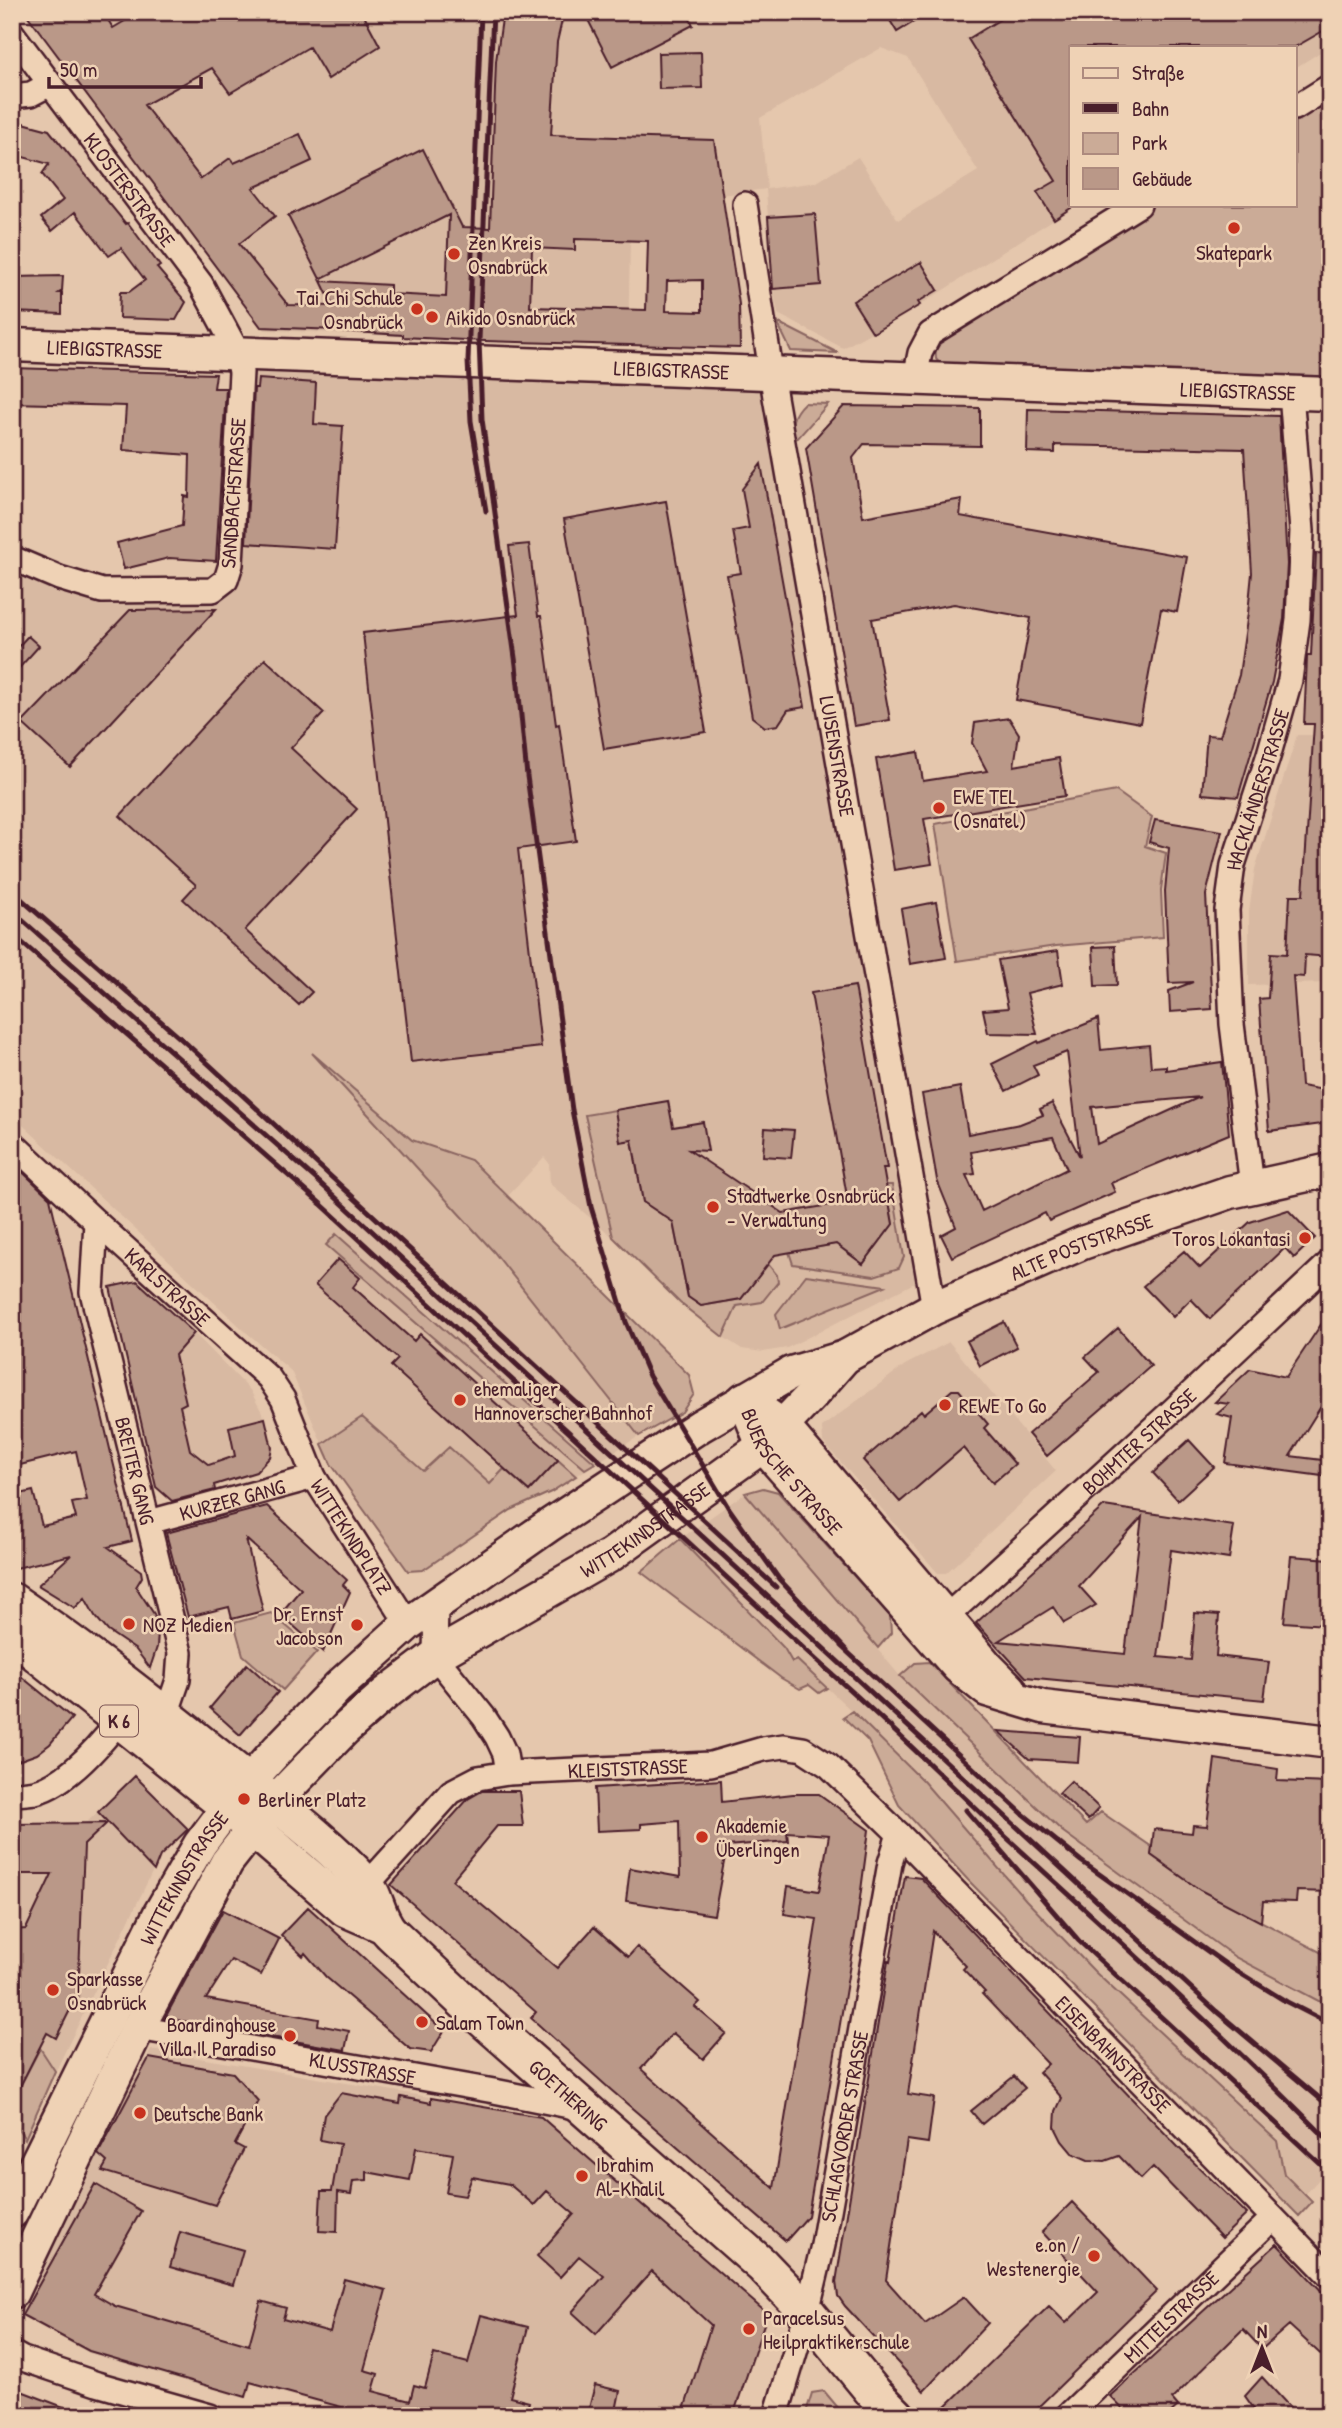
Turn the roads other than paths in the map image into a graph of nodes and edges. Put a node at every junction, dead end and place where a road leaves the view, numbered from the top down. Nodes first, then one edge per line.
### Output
1 (12, 33) edge
2 (50, 84) junction
3 (1330, 86) edge
4 (12, 96) edge
5 (1296, 107) edge
6 (745, 204) dead end
7 (1137, 206) edge
8 (12, 345) edge
9 (237, 351) junction
10 (771, 371) junction
11 (915, 379) junction
12 (1291, 393) junction
13 (1330, 394) edge
14 (12, 558) edge
15 (12, 1143) edge
16 (1330, 1170) edge
17 (1252, 1186) junction
18 (96, 1222) junction
19 (1330, 1262) edge
20 (934, 1308) junction
21 (845, 1357) junction
22 (744, 1399) junction
23 (773, 1436) junction
24 (302, 1447) joint
25 (314, 1477) junction
26 (149, 1522) junction
27 (12, 1601) edge
28 (436, 1603) junction
29 (946, 1617) junction
30 (408, 1624) junction
31 (20, 1640) edge
32 (435, 1656) junction
33 (1026, 1703) junction
34 (166, 1715) junction
35 (119, 1721) junction
36 (1330, 1742) edge
37 (509, 1773) junction
38 (12, 1794) edge
39 (248, 1803) junction
40 (899, 1834) junction
41 (367, 1885) junction
42 (383, 1925) junction
43 (138, 2028) junction
44 (584, 2109) junction
45 (12, 2212) edge
46 (1273, 2218) junction
47 (1330, 2276) edge
48 (12, 2292) edge
49 (807, 2312) junction
50 (12, 2353) edge
51 (210, 2416) edge
52 (776, 2416) edge
53 (897, 2416) edge
54 (1067, 2416) edge

1 - 2 street, KLOSTERSTRASSE
2 - 4 street
2 - 9 street, KLOSTERSTRASSE
3 - 5 street
6 - 10 street, LUISENSTRASSE
7 - 11 street
8 - 9 main road, LIEBIGSTRASSE
9 - 10 main road, LIEBIGSTRASSE
9 - 14 street, SANDBACHSTRASSE
10 - 11 main road, LIEBIGSTRASSE
10 - 20 street, LUISENSTRASSE
11 - 12 main road, LIEBIGSTRASSE
12 - 13 main road, LIEBIGSTRASSE
12 - 17 street, HACKLÄNDERSTRASSE
15 - 18 street, KARLSTRASSE
16 - 17 main road, ALTE POSTSTRASSE
17 - 20 main road, ALTE POSTSTRASSE
18 - 24 street, KARLSTRASSE
18 - 26 street, BREITER GANG
19 - 29 street, BOHMTER STRASSE
20 - 21 main road, ALTE POSTSTRASSE
21 - 22 main road, ALTE POSTSTRASSE
21 - 23 main road, ALTE POSTSTRASSE
22 - 23 main road, BUERSCHE STRASSE
22 - 28 main road, WITTEKINDSTRASSE
23 - 29 main road, BUERSCHE STRASSE
23 - 32 main road, WITTEKINDSTRASSE
23 - 33 main road, BUERSCHE STRASSE
24 - 25 street, WITTEKINDPLATZ
25 - 26 street, KURZER GANG
25 - 30 street, WITTEKINDPLATZ
26 - 34 street, BREITER GANG
27 - 34 main road, K 6
28 - 30 main road, WITTEKINDSTRASSE
28 - 32 street
29 - 33 main road, BUERSCHE STRASSE
30 - 39 main road, WITTEKINDSTRASSE
31 - 35 main road, K 6
31 - 39 main road
32 - 37 street
32 - 39 main road, WITTEKINDSTRASSE
33 - 36 main road, BUERSCHE STRASSE
34 - 39 main road, K 6
35 - 38 street
35 - 39 main road, K 6
37 - 40 street, KLEISTSTRASSE
37 - 41 street, KLEISTSTRASSE
39 - 41 main road, GOETHERING
39 - 42 main road, GOETHERING
39 - 43 main road, WITTEKINDSTRASSE
39 - 45 main road, WITTEKINDSTRASSE
40 - 46 street, EISENBAHNSTRASSE
40 - 49 street, SCHLAGVORDER STRASSE
41 - 42 main road, GOETHERING
42 - 44 main road, GOETHERING
43 - 44 street, KLUSSTRASSE
43 - 48 main road, WITTEKINDSTRASSE
44 - 49 main road, GOETHERING
46 - 47 street, EISENBAHNSTRASSE
46 - 54 street, MITTELSTRASSE
49 - 52 street, SCHLAGVORDER STRASSE
49 - 53 main road, GOETHERING
50 - 51 street

